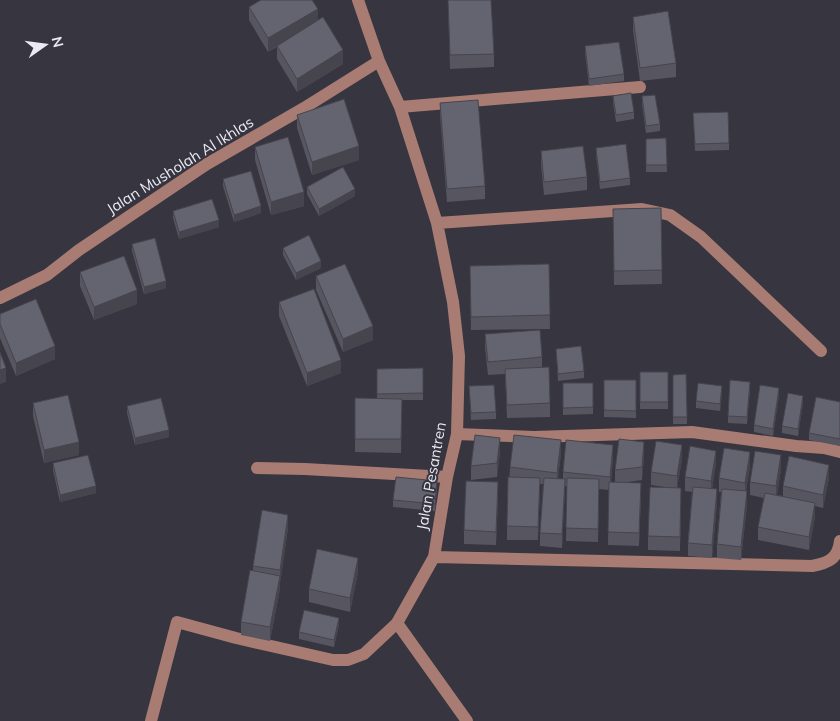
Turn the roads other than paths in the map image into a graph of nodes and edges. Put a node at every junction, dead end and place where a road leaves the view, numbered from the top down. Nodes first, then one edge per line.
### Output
1 (358, 0) edge
2 (379, 61) junction
3 (640, 87) dead end
4 (400, 107) junction
5 (437, 223) junction
6 (0, 298) edge
7 (821, 351) dead end
8 (457, 434) junction
9 (840, 452) edge
10 (257, 468) dead end
11 (447, 477) junction
12 (840, 541) edge
13 (434, 556) junction
14 (397, 623) junction
15 (151, 721) edge
16 (466, 721) edge

1 - 2 street, Jalan Pesantren
2 - 4 street, Jalan Pesantren
2 - 6 street, Jalan Musholah Al Ikhlas
3 - 4 street
4 - 5 street, Jalan Pesantren
5 - 7 street
5 - 8 street, Jalan Pesantren
8 - 9 street
8 - 11 street, Jalan Pesantren
10 - 11 street
11 - 13 street, Jalan Pesantren
12 - 13 street
13 - 14 street, Jalan Pesantren
14 - 15 street, Jalan Pesantren
14 - 16 street

